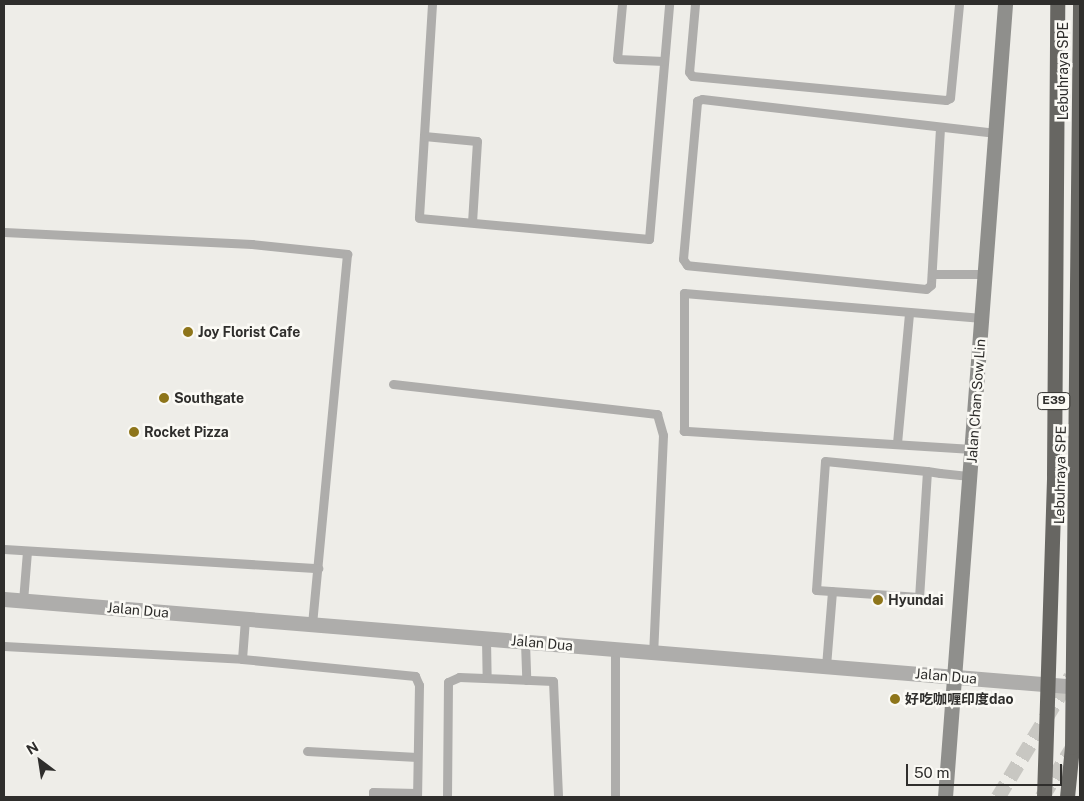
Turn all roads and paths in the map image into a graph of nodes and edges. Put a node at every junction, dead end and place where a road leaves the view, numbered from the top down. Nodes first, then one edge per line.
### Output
1 (432, 4) edge
2 (622, 4) edge
3 (669, 4) edge
4 (695, 4) edge
5 (959, 4) edge
6 (1005, 4) edge
7 (1057, 4) edge
8 (1080, 4) edge
9 (664, 61) junction
10 (940, 128) junction
11 (996, 133) junction
12 (424, 136) junction
13 (472, 222) junction
14 (4, 232) edge
15 (932, 274) junction
16 (985, 274) junction
17 (909, 313) junction
18 (982, 318) junction
19 (393, 384) dead end
20 (897, 443) junction
21 (972, 449) junction
22 (927, 471) junction
23 (970, 476) junction
24 (4, 549) edge
25 (27, 550) junction
26 (318, 568) junction
27 (832, 591) junction
28 (4, 599) edge
29 (23, 601) junction
30 (245, 619) junction
31 (312, 624) junction
32 (486, 639) junction
33 (526, 642) junction
34 (4, 646) edge
35 (615, 649) junction
36 (653, 652) junction
37 (242, 659) junction
38 (826, 666) junction
39 (956, 677) junction
40 (487, 678) junction
41 (526, 680) junction
42 (1080, 687) edge
43 (307, 751) dead end
44 (418, 757) junction
45 (417, 795) edge
46 (373, 797) edge
47 (447, 797) edge
48 (558, 797) edge
49 (615, 797) edge
50 (945, 797) edge
51 (1044, 797) edge
52 (1067, 797) edge

1 - 12 lane
2 - 9 lane
3 - 9 lane
4 - 5 lane
6 - 11 street, Jalan Chan Sow Lin
7 - 51 highway, Lebuhraya SPE / E39, bridge
8 - 52 highway, Lebuhraya SPE / E39, bridge
9 - 13 lane
10 - 11 lane
10 - 15 lane
10 - 15 lane
11 - 16 street, Jalan Chan Sow Lin
12 - 13 lane
12 - 13 lane
14 - 26 lane
15 - 16 lane
16 - 18 street, Jalan Chan Sow Lin
17 - 18 lane
17 - 20 lane
17 - 20 lane
18 - 21 street, Jalan Chan Sow Lin
19 - 36 lane
20 - 21 lane
21 - 23 street, Jalan Chan Sow Lin
22 - 23 lane
22 - 27 lane
22 - 27 lane
23 - 39 street, Jalan Chan Sow Lin
24 - 25 lane
25 - 26 lane
25 - 29 lane
26 - 31 lane
27 - 38 lane
28 - 29 street, Jalan Dua
29 - 30 street, Jalan Dua
30 - 31 street, Jalan Dua
30 - 37 lane
31 - 32 street, Jalan Dua
32 - 33 street, Jalan Dua
32 - 40 lane
33 - 35 street, Jalan Dua
33 - 41 lane
34 - 37 lane
35 - 36 street, Jalan Dua
35 - 49 lane
36 - 38 street, Jalan Dua
37 - 44 lane
38 - 39 street, Jalan Dua
39 - 42 street, Jalan Dua
39 - 50 street, Jalan Chan Sow Lin
40 - 41 lane
40 - 47 lane
41 - 48 lane
43 - 44 lane
44 - 45 lane
45 - 46 lane

